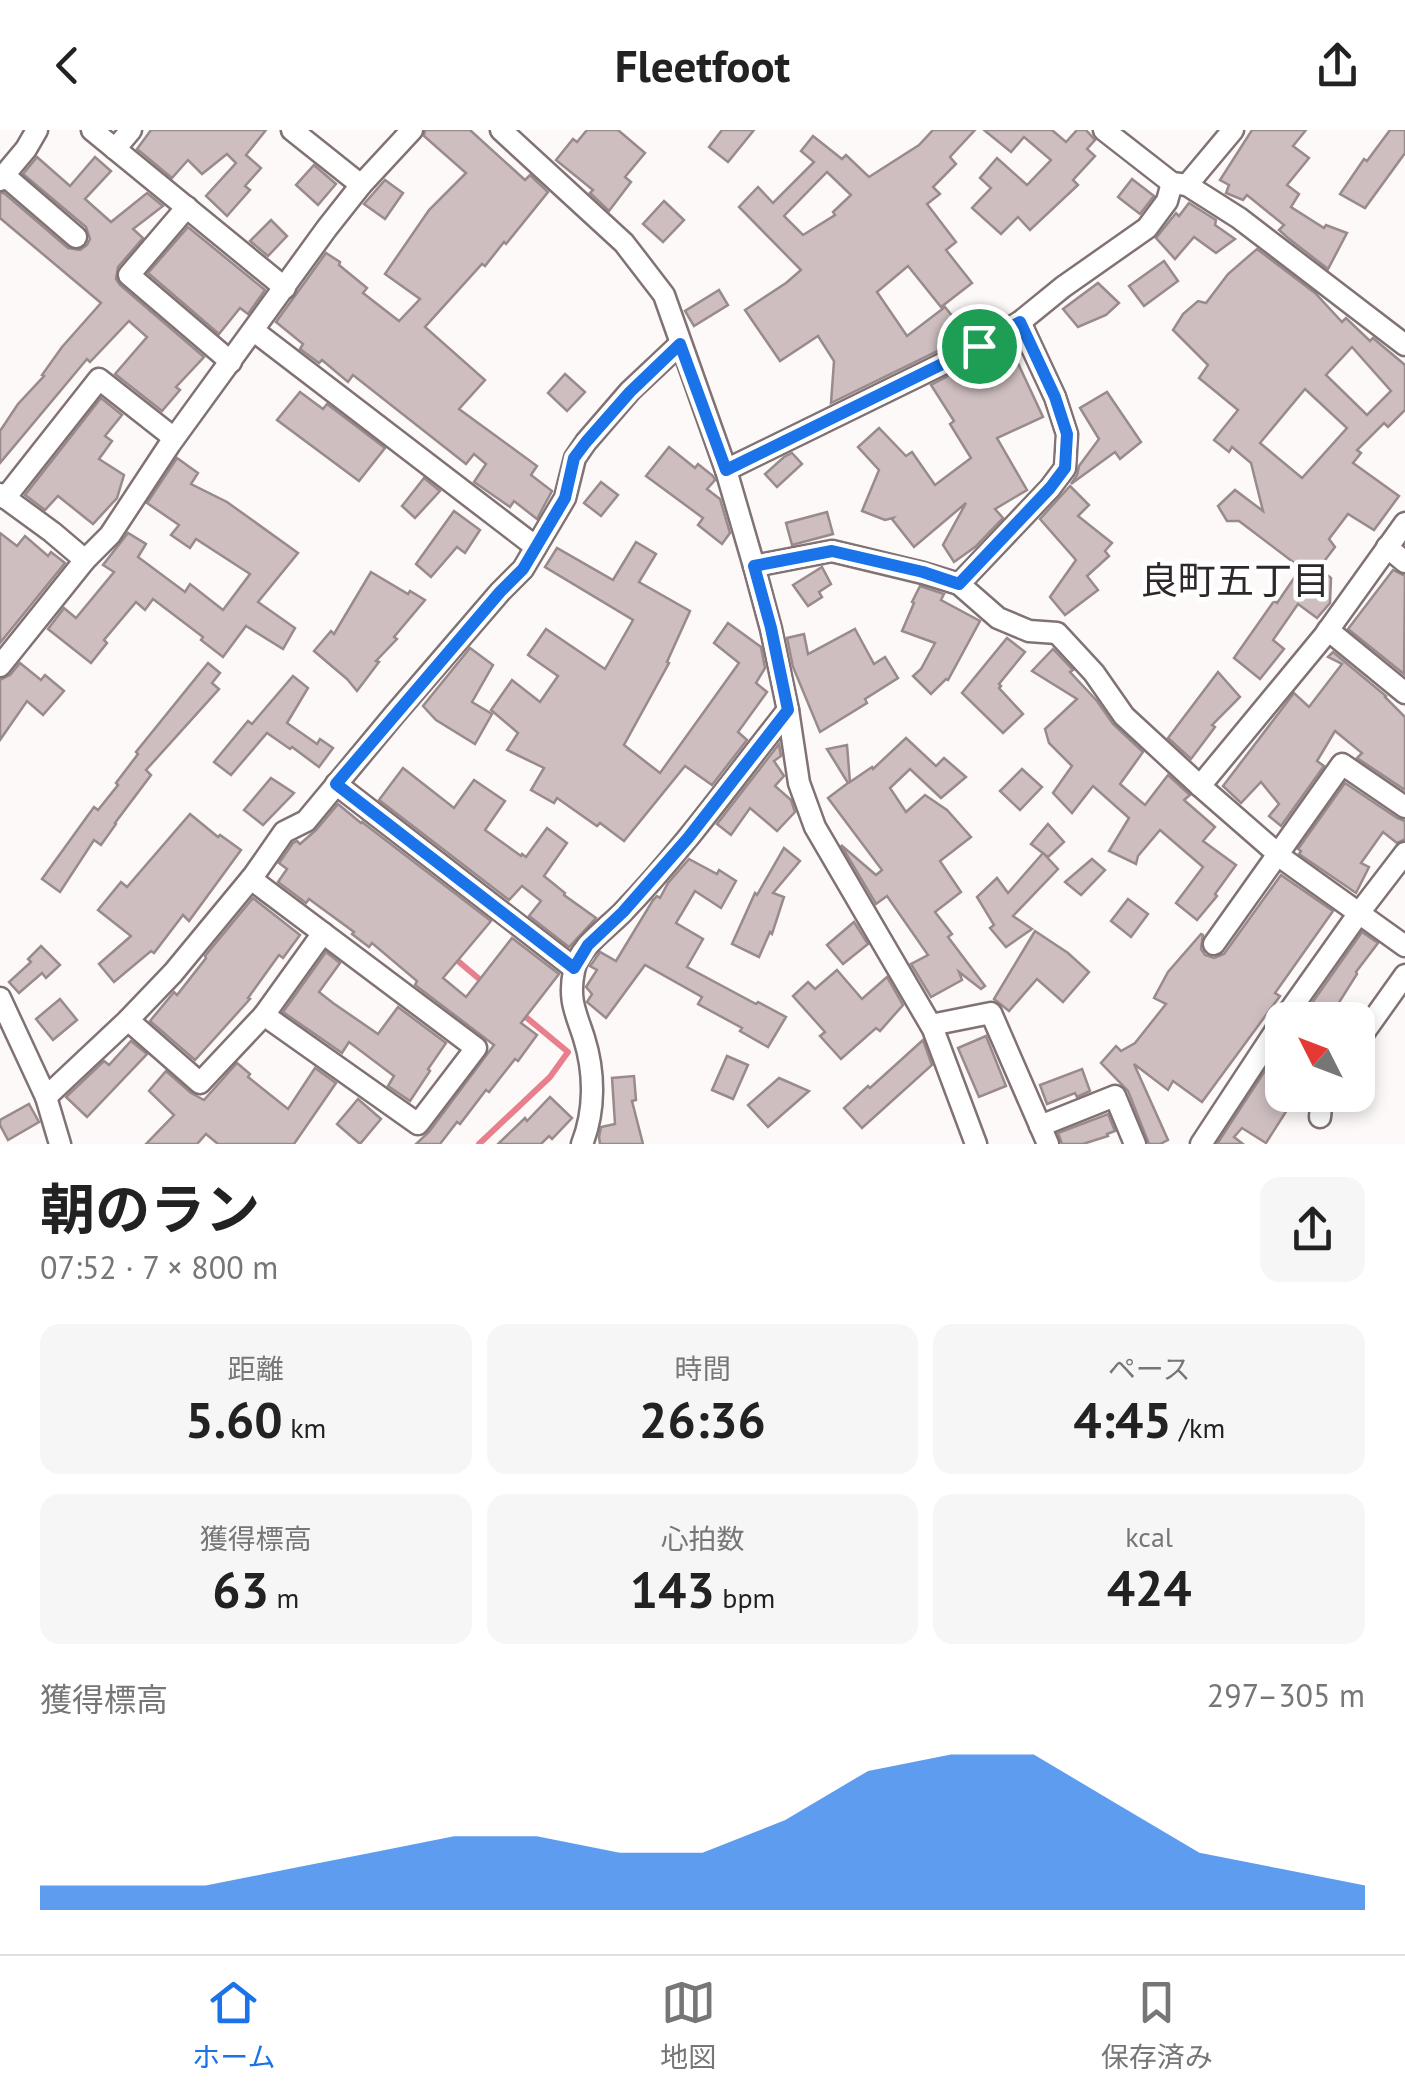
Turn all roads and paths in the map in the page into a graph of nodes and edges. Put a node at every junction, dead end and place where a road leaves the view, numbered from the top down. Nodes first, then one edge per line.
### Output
1 (36, 130) edge
2 (92, 130) edge
3 (131, 130) edge
4 (292, 130) edge
5 (412, 130) edge
6 (501, 130) edge
7 (1104, 130) edge
8 (1232, 130) edge
9 (115, 149) junction
10 (2, 178) edge
11 (1180, 184) junction
12 (361, 185) junction
13 (187, 207) junction
14 (76, 237) dead end
15 (284, 288) junction
16 (1020, 322) junction
17 (254, 332) junction
18 (680, 344) junction
19 (1405, 344) edge
20 (231, 362) junction
21 (174, 438) junction
22 (726, 470) junction
23 (3, 496) edge
24 (1405, 522) edge
25 (536, 548) junction
26 (1387, 548) junction
27 (84, 560) junction
28 (1405, 562) edge
29 (754, 566) junction
30 (959, 584) junction
31 (1328, 630) junction
32 (0, 666) edge
33 (1405, 694) edge
34 (788, 710) junction
35 (336, 784) junction
36 (1200, 786) junction
37 (1405, 807) edge
38 (1405, 853) edge
39 (1279, 854) junction
40 (251, 879) junction
41 (1359, 913) junction
42 (323, 934) junction
43 (1214, 944) dead end
44 (1405, 946) edge
45 (574, 968) junction
46 (1405, 975) edge
47 (0, 998) edge
48 (1296, 1002) edge
49 (264, 1016) junction
50 (1375, 1017) edge
51 (128, 1020) junction
52 (931, 1025) junction
53 (1265, 1047) edge
54 (46, 1097) junction
55 (1320, 1112) edge
56 (1320, 1117) dead end
57 (1044, 1135) edge
58 (60, 1144) edge
59 (582, 1144) edge
60 (976, 1144) edge
61 (1135, 1144) edge
62 (1201, 1144) edge

1 - 10 street
2 - 9 street
3 - 9 street
4 - 12 street
5 - 12 street
6 - 18 street
7 - 11 street
8 - 11 street
9 - 13 street
10 - 14 street
11 - 16 street
11 - 19 street
12 - 15 street
13 - 15 street
13 - 20 street
15 - 17 street
16 - 22 street
16 - 30 street
17 - 20 street
17 - 25 street
18 - 22 street
18 - 25 street
20 - 21 street
21 - 23 street
21 - 27 street
22 - 29 street
23 - 27 street
24 - 26 street
25 - 35 street
26 - 28 street
26 - 31 street
27 - 32 street
29 - 30 street
29 - 34 street
30 - 36 street
31 - 33 street
31 - 36 street
34 - 45 street
34 - 52 street
35 - 40 street
35 - 45 street
36 - 39 street
37 - 39 street
38 - 41 street
39 - 41 street
39 - 43 street
40 - 42 street
40 - 51 street
41 - 44 street
41 - 48 street
42 - 49 street
42 - 49 street
45 - 59 street
46 - 50 street
47 - 54 street
49 - 51 street
51 - 54 street
52 - 57 street
52 - 60 street
53 - 62 street
54 - 58 street
55 - 56 street
57 - 61 street

